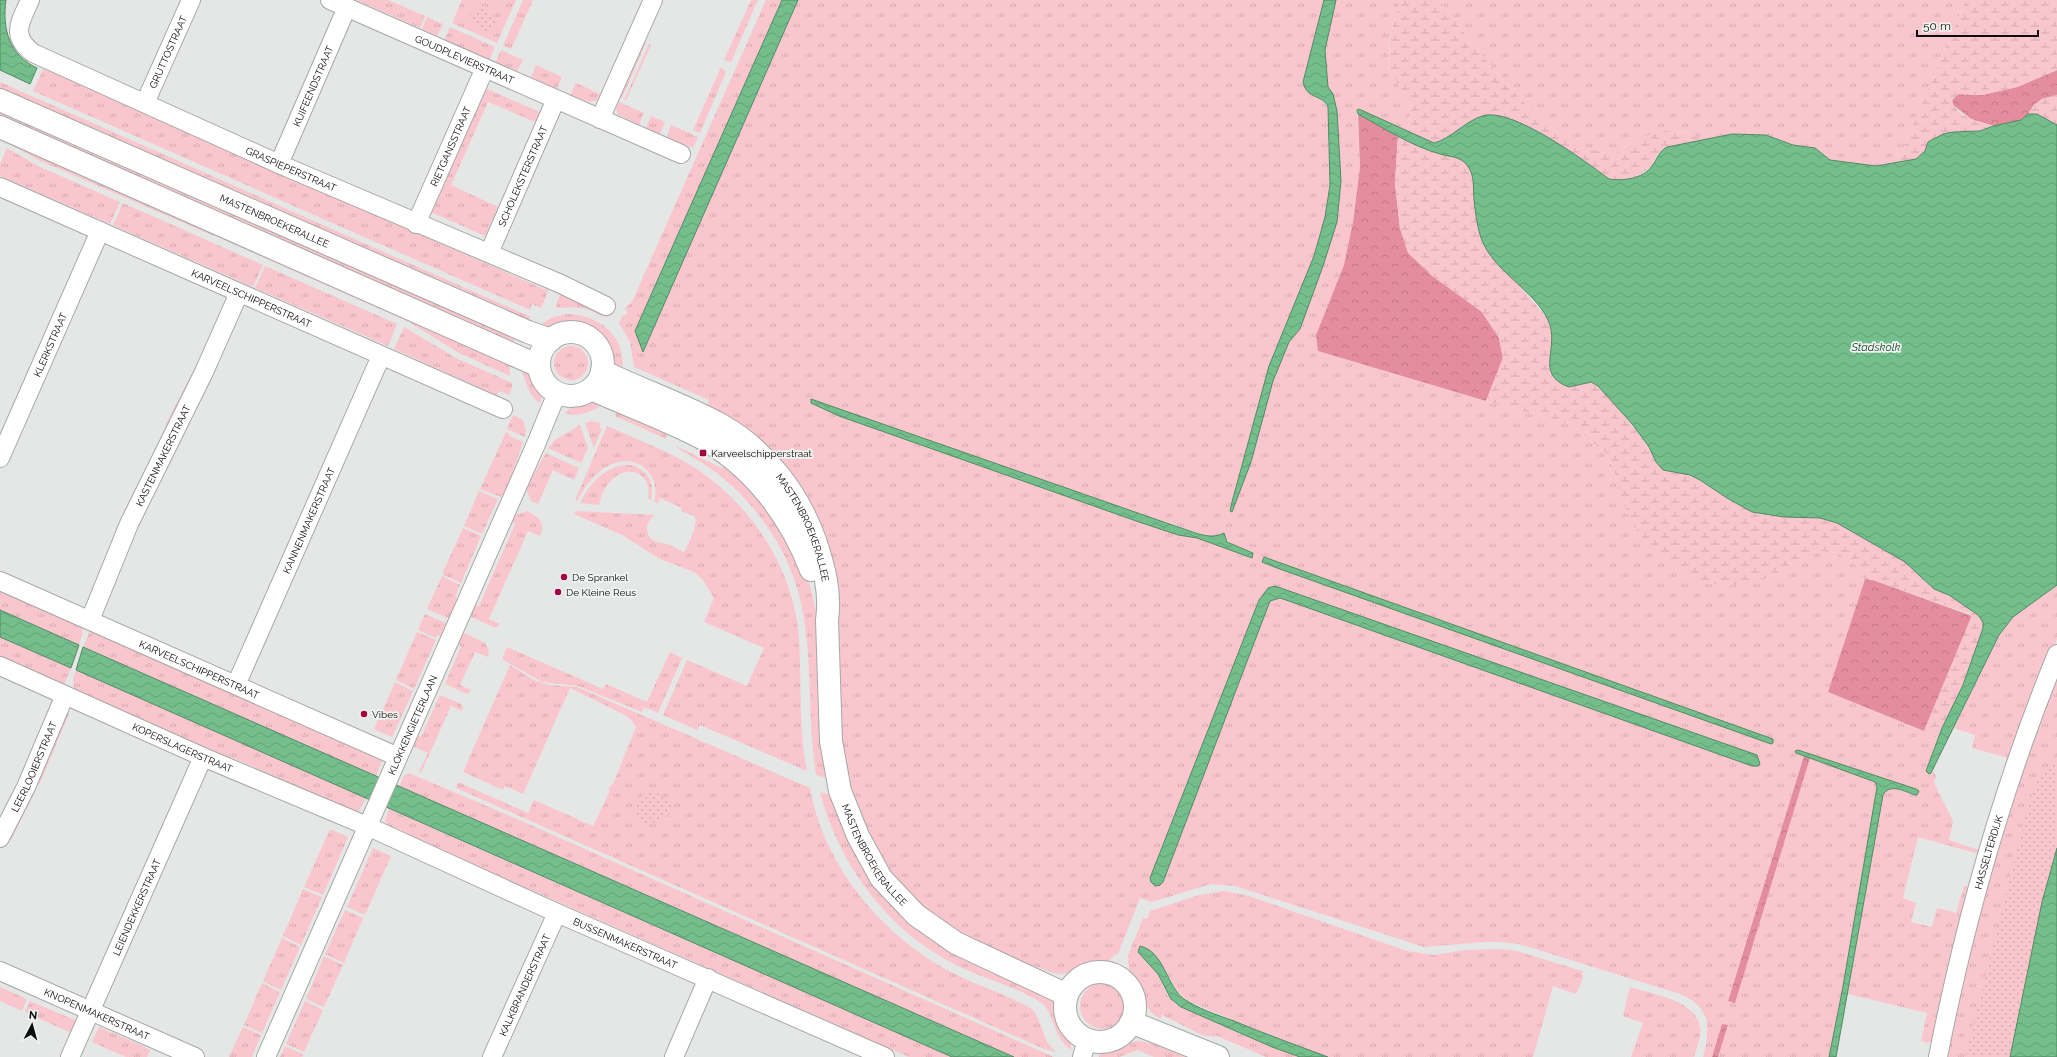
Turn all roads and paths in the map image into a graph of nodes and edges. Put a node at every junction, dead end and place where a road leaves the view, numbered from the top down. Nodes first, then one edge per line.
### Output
1 (30, 0) edge
2 (191, 0) edge
3 (330, 0) edge
4 (653, 0) edge
5 (347, 7) junction
6 (485, 68) junction
7 (556, 99) junction
8 (0, 100) edge
9 (145, 103) junction
10 (600, 119) junction
11 (0, 127) edge
12 (681, 154) dead end
13 (279, 164) junction
14 (0, 187) edge
15 (416, 224) junction
16 (100, 230) junction
17 (489, 253) junction
18 (238, 293) junction
19 (606, 306) dead end
20 (551, 340) junction
21 (381, 356) junction
22 (539, 366) junction
23 (602, 371) junction
24 (591, 389) junction
25 (557, 393) junction
26 (503, 409) dead end
27 (0, 458) edge
28 (0, 581) edge
29 (90, 620) junction
30 (827, 620) junction
31 (2057, 654) edge
32 (0, 666) edge
33 (236, 685) junction
34 (65, 695) junction
35 (203, 757) junction
36 (396, 763) junction
37 (369, 821) junction
38 (0, 838) edge
39 (557, 913) junction
40 (0, 971) edge
41 (708, 978) junction
42 (1067, 995) junction
43 (90, 1012) junction
44 (1131, 1022) junction
45 (1084, 1048) edge
46 (861, 1052) edge
47 (70, 1057) edge
48 (195, 1057) edge
49 (266, 1057) edge
50 (492, 1057) edge
51 (674, 1057) edge
52 (885, 1057) edge
53 (1218, 1057) edge
54 (1938, 1057) edge

1 - 9 street, GRASPIEPERSTRAAT
2 - 9 street, GRUTTOSTRAAT
3 - 5 street, GOUDPLEVIERSTRAAT
4 - 10 street
5 - 6 street, GOUDPLEVIERSTRAAT
5 - 13 street, KUIFEENDSTRAAT
6 - 7 street, GOUDPLEVIERSTRAAT
6 - 15 street, RIETGANSSTRAAT
7 - 10 street, GOUDPLEVIERSTRAAT
7 - 17 street, SCHOLEKSTERSTRAAT
8 - 20 main road, MASTENBROEKERALLEE
9 - 13 street, GRASPIEPERSTRAAT
10 - 12 street, GOUDPLEVIERSTRAAT
11 - 22 main road
13 - 15 street, GRASPIEPERSTRAAT
14 - 16 street, KARVEELSCHIPPERSTRAAT
15 - 17 street, GRASPIEPERSTRAAT
16 - 18 street, KARVEELSCHIPPERSTRAAT
16 - 27 street, KLERKSTRAAT
17 - 19 street, GRASPIEPERSTRAAT
18 - 21 street, KARVEELSCHIPPERSTRAAT
18 - 29 street, KASTENMAKERSTRAAT
20 - 22 main road
20 - 23 main road
21 - 26 street, KARVEELSCHIPPERSTRAAT
21 - 33 street, KANNENMAKERSTRAAT
22 - 25 main road
23 - 24 main road
23 - 30 main road, MASTENBROEKERALLEE
24 - 25 main road
24 - 30 main road, MASTENBROEKERALLEE
25 - 36 street, KLOKKENGIETERLAAN
28 - 29 street, KARVEELSCHIPPERSTRAAT
29 - 33 street, KARVEELSCHIPPERSTRAAT
30 - 42 main road, MASTENBROEKERALLEE
31 - 54 street, HASSELTERDIJK
32 - 34 street, KOPERSLAGERSTRAAT
33 - 36 street, KARVEELSCHIPPERSTRAAT
34 - 35 street, KOPERSLAGERSTRAAT
34 - 38 street, LEERLOOIERSTRAAT
35 - 37 street, KOPERSLAGERSTRAAT
35 - 43 street, LEIENDEKKERSTRAAT
36 - 37 street, KLOKKENGIETERLAAN
37 - 39 street, BUSSENMAKERSTRAAT
37 - 49 street, KLOKKENGIETERLAAN
39 - 41 street, BUSSENMAKERSTRAAT
39 - 50 street, KALKBRANDERSTRAAT
40 - 43 street, KNOPENMAKERSTRAAT
41 - 46 street, BUSSENMAKERSTRAAT
41 - 51 street
42 - 44 main road
42 - 45 main road
43 - 47 street, LEIENDEKKERSTRAAT
43 - 48 street, KNOPENMAKERSTRAAT
44 - 45 main road
44 - 53 main road
46 - 52 street, BUSSENMAKERSTRAAT

